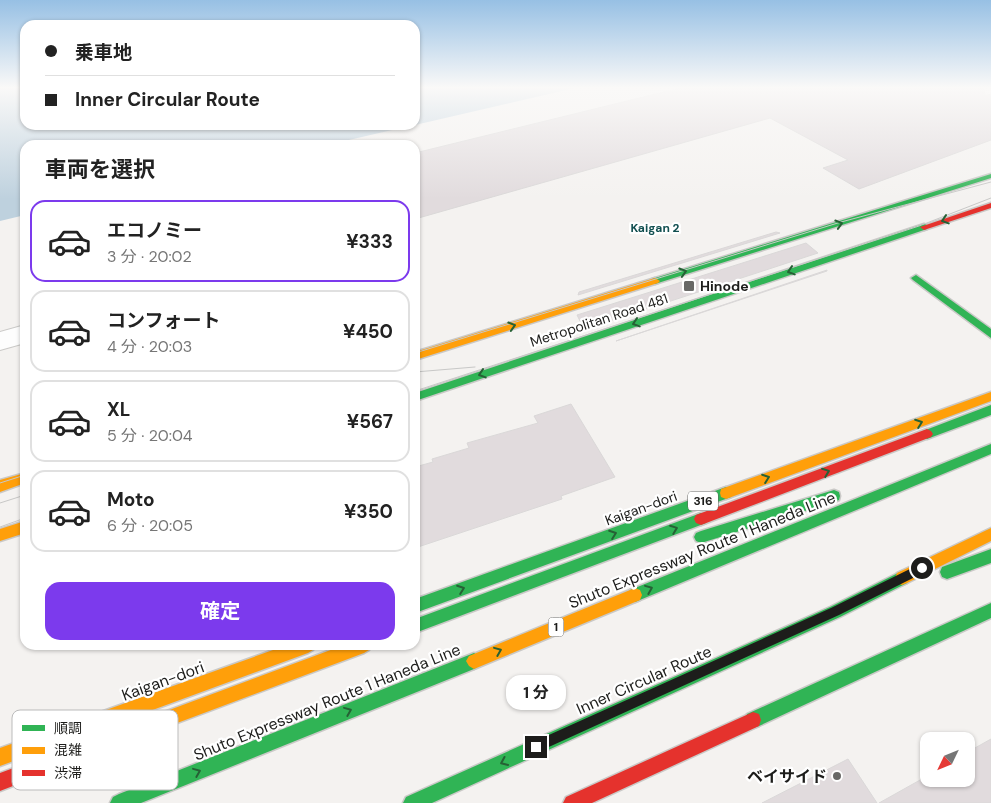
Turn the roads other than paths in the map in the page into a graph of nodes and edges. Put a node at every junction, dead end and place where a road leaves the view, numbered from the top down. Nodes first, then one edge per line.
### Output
1 (991, 176) edge
2 (991, 205) edge
3 (916, 278) dead end
4 (991, 334) edge
5 (20, 335) edge
6 (0, 340) edge
7 (420, 354) edge
8 (420, 395) edge
9 (991, 396) edge
10 (991, 410) edge
11 (991, 448) edge
12 (20, 480) edge
13 (877, 483) dead end
14 (0, 486) edge
15 (849, 492) dead end
16 (20, 529) edge
17 (991, 534) edge
18 (0, 535) edge
19 (688, 541) dead end
20 (991, 556) edge
21 (621, 561) dead end
22 (420, 604) edge
23 (991, 610) edge
24 (835, 612) junction
25 (432, 620) junction
26 (420, 624) edge
27 (294, 650) edge
28 (351, 650) edge
29 (129, 710) edge
30 (178, 715) edge
31 (12, 753) edge
32 (0, 757) edge
33 (12, 777) edge
34 (178, 779) edge
35 (0, 782) edge
36 (152, 790) edge
37 (119, 803) edge
38 (412, 803) edge
39 (572, 803) edge

7 -> 1 main road, Metropolitan Road 481
2 -> 8 main road, Metropolitan Road 481
3 - 4 main road
5 - 6 street
22 -> 9 main road, Kaigan-dori / 316
25 -> 10 main road
11 - 13 main road
34 -> 11 main road, Shuto Expressway Route 1 Haneda Line / 1
12 - 14 main road
15 - 19 main road
16 - 18 main road
17 - 24 main road
20 - 24 main road
21 - 25 main road
23 - 39 main road
24 -> 38 main road, Inner Circular Route
25 - 26 main road
27 - 29 main road, Kaigan-dori
28 - 30 main road
31 - 32 main road, Kaigan-dori
33 - 35 main road
37 -> 36 main road, Shuto Expressway Route 1 Haneda Line / 1

